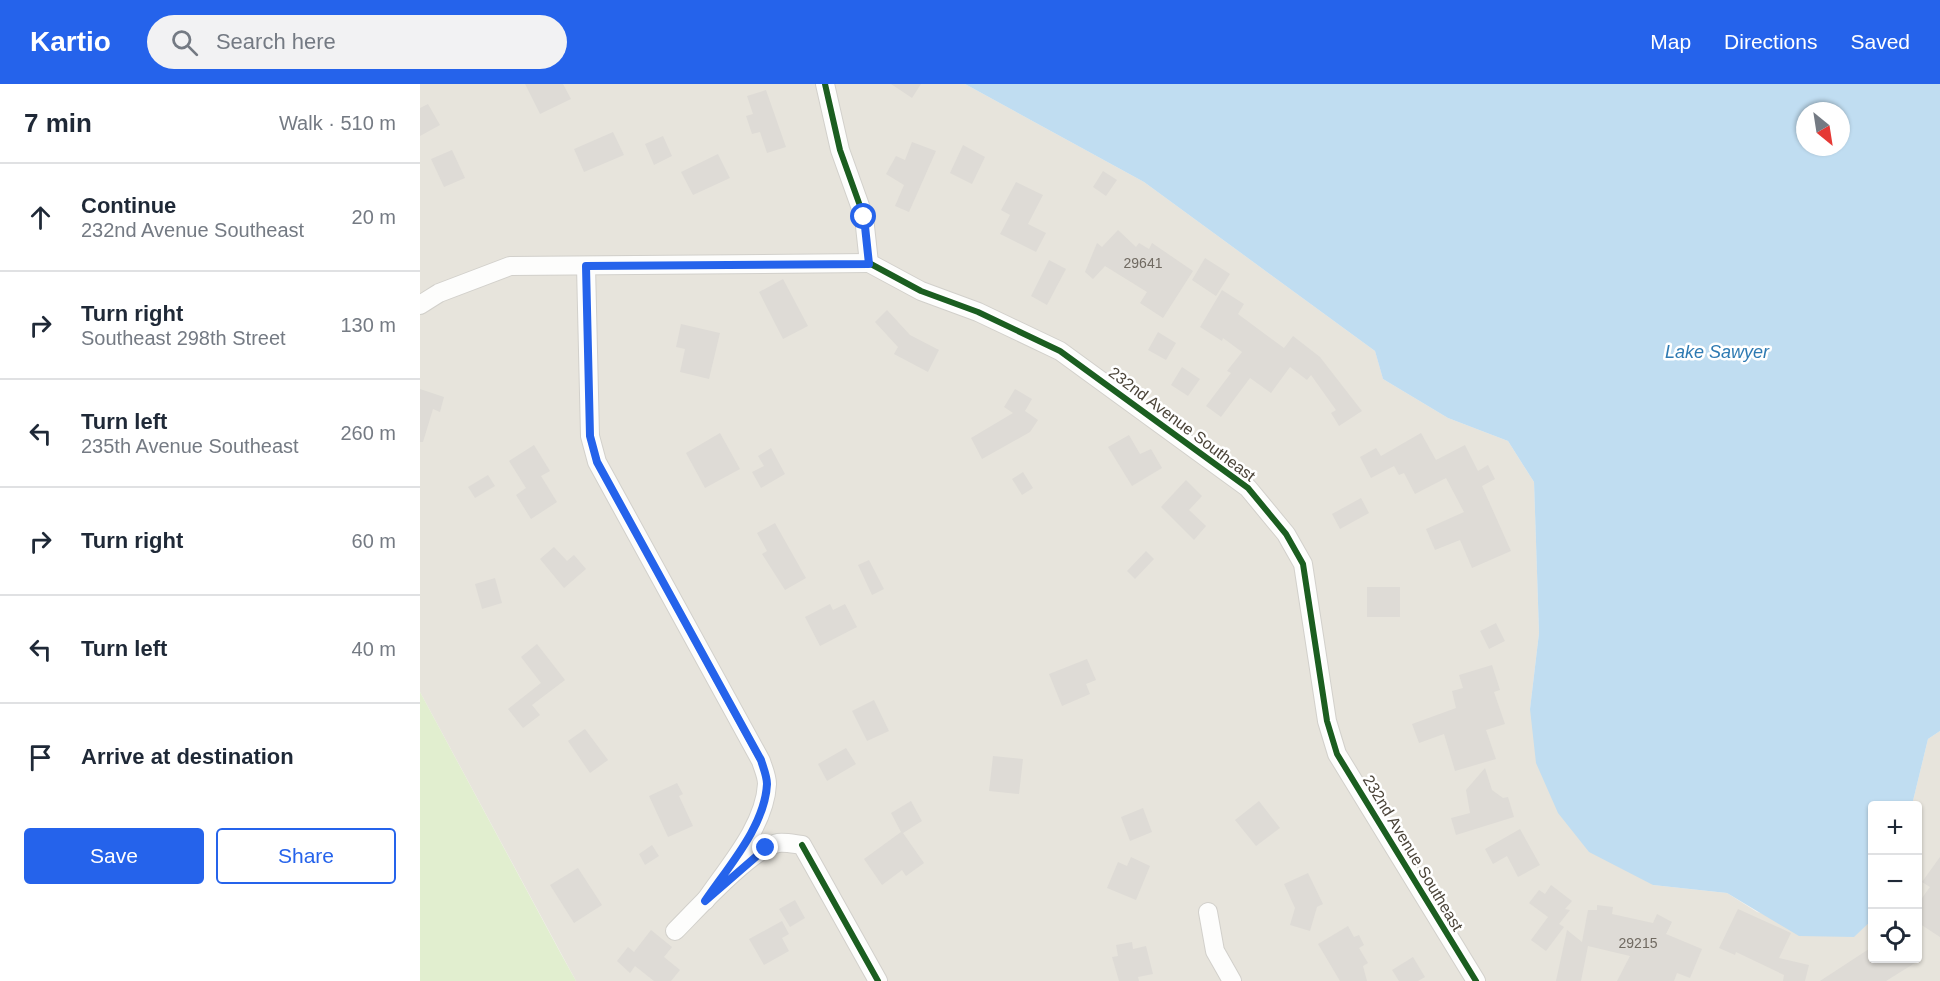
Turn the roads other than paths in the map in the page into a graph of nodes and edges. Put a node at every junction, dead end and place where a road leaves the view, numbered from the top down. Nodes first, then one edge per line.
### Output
1 (825, 84) edge
2 (869, 264) junction
3 (586, 266) junction
4 (420, 305) edge
5 (705, 901) junction
6 (1208, 912) dead end
7 (675, 931) dead end
8 (878, 981) edge
9 (1232, 981) edge
10 (1476, 981) edge

1 - 2 street
2 - 3 street
2 - 10 street, 232nd Avenue Southeast
3 - 4 street
3 - 5 street
5 - 7 street
5 - 8 street
6 - 9 street

